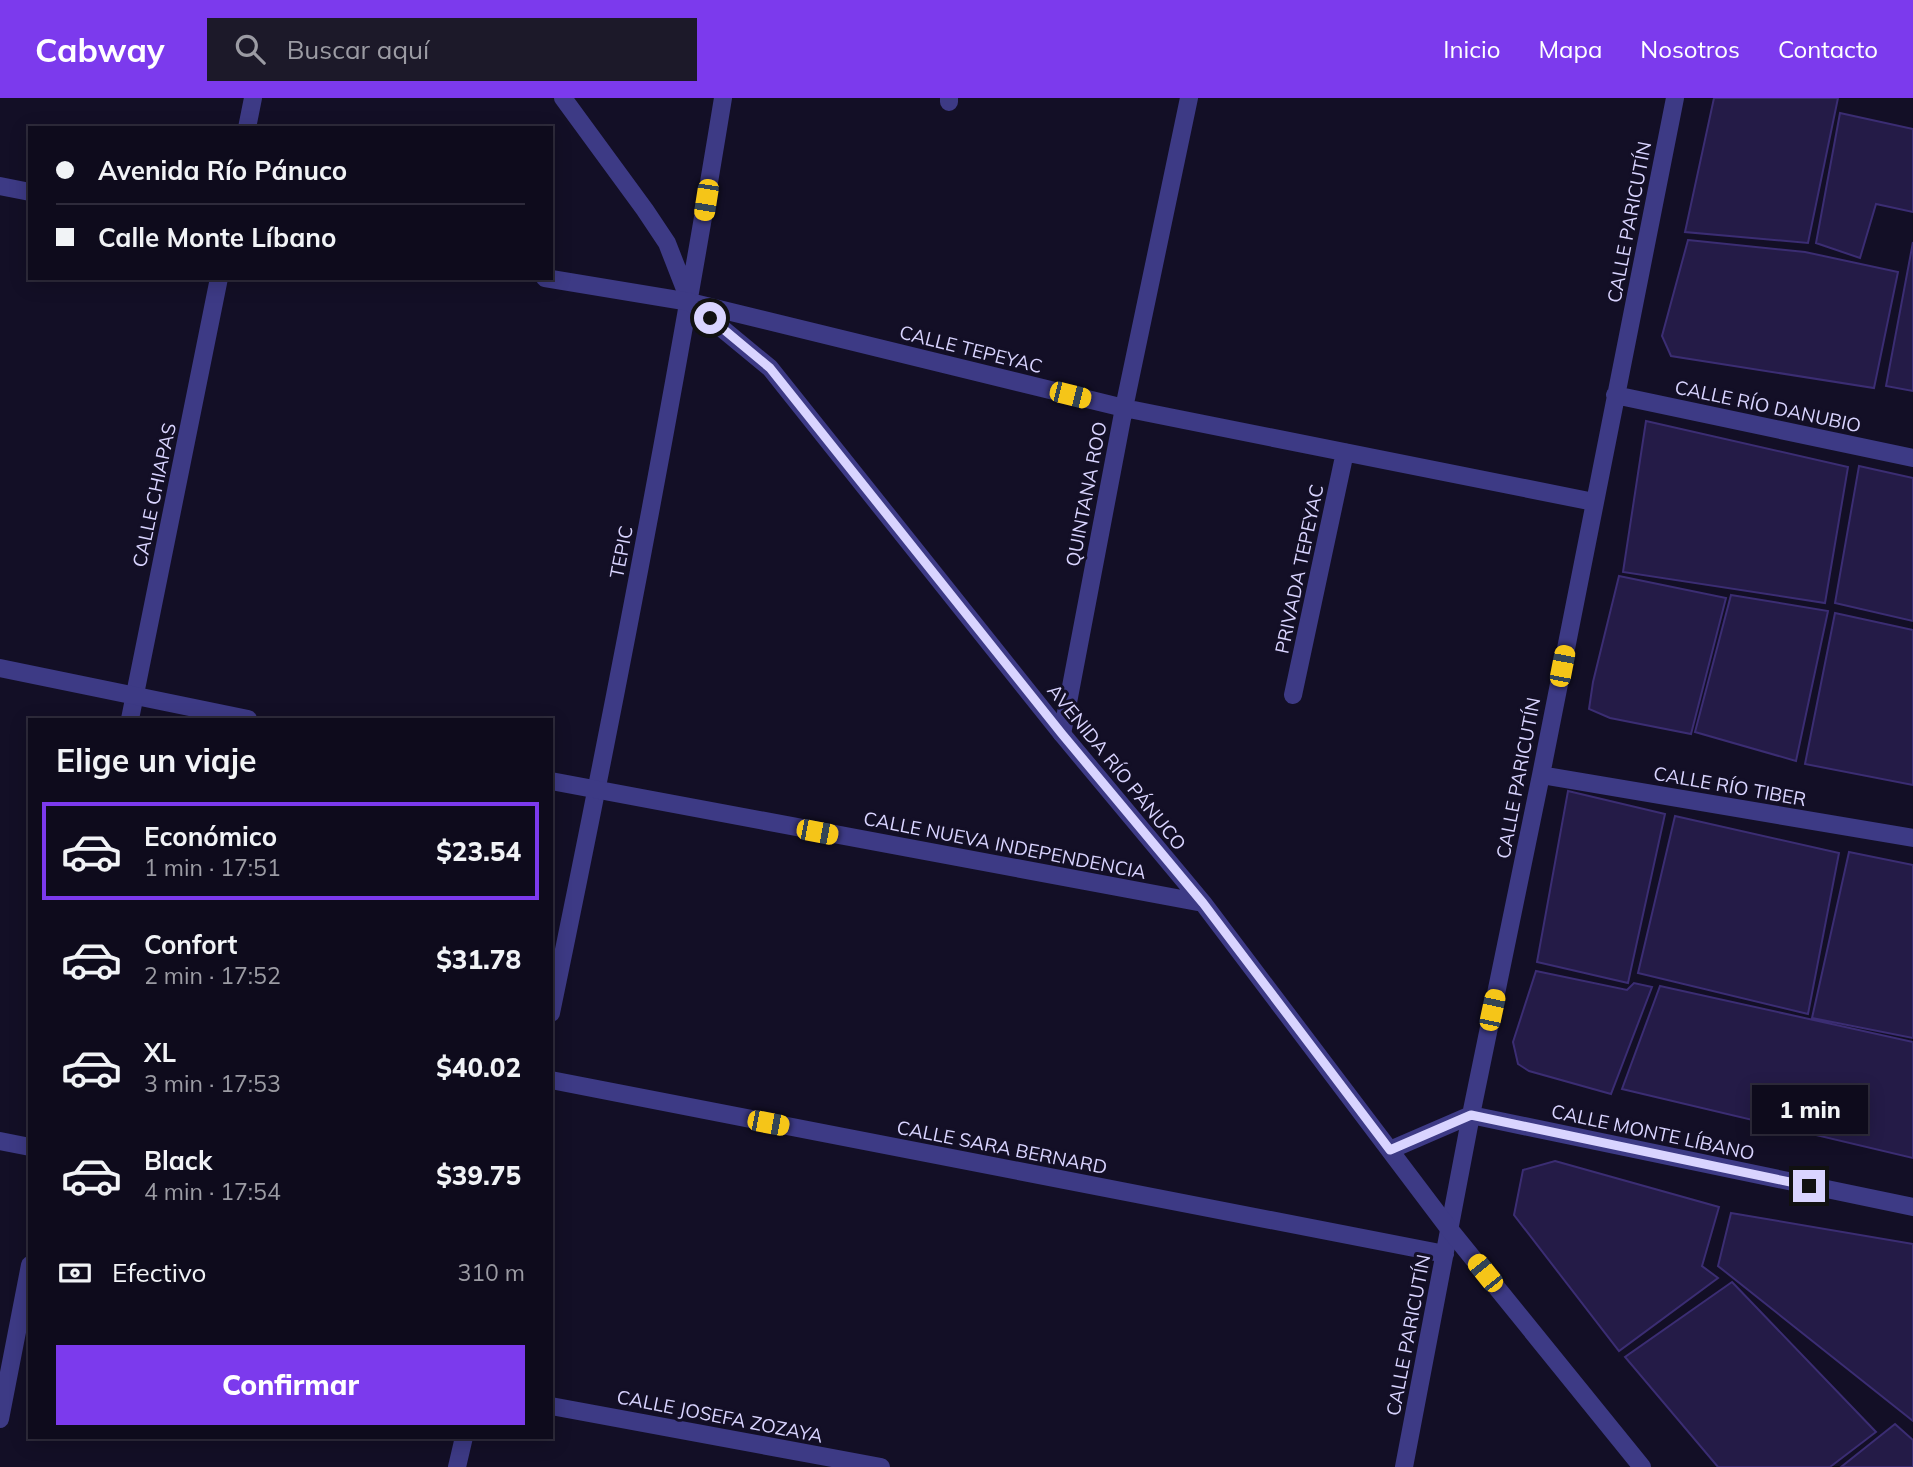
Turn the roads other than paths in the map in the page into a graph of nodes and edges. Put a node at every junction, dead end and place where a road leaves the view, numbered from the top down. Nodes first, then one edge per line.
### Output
1 (253, 98) edge
2 (563, 98) edge
3 (723, 98) edge
4 (1189, 98) edge
5 (1675, 98) edge
6 (247, 126) edge
7 (0, 186) edge
8 (28, 192) edge
9 (553, 279) edge
10 (219, 280) edge
11 (690, 302) junction
12 (1615, 395) junction
13 (1124, 408) junction
14 (1345, 452) junction
15 (1913, 458) edge
16 (1594, 502) junction
17 (0, 668) edge
18 (1293, 695) dead end
19 (134, 696) junction
20 (130, 718) edge
21 (243, 718) edge
22 (1062, 734) junction
23 (1541, 775) junction
24 (553, 781) edge
25 (597, 791) junction
26 (1913, 838) edge
27 (1203, 903) junction
28 (553, 1003) edge
29 (553, 1080) edge
30 (1471, 1115) junction
31 (0, 1141) edge
32 (28, 1146) edge
33 (1390, 1150) junction
34 (1913, 1207) edge
35 (1450, 1230) junction
36 (1445, 1254) junction
37 (28, 1275) edge
38 (553, 1406) edge
39 (0, 1419) edge
40 (464, 1439) edge
41 (457, 1467) edge
42 (881, 1467) edge
43 (1404, 1467) edge
44 (1642, 1467) edge

1 - 6 street
2 - 11 street, AVENIDA RÍO PÁNUCO
3 - 11 street, TEPIC
4 - 13 street, QUINTANA ROO
5 - 12 street, CALLE PARICUTÍN
7 - 8 street
9 - 11 street, CALLE TEPEYAC
10 - 19 street, CALLE CHIAPAS
11 - 13 street, CALLE TEPEYAC
11 - 22 street, AVENIDA RÍO PÁNUCO
11 - 25 street, TEPIC
12 - 15 street, CALLE RÍO DANUBIO
12 - 16 street, CALLE PARICUTÍN
13 - 14 street, CALLE TEPEYAC
13 - 22 street, QUINTANA ROO
14 - 16 street, CALLE TEPEYAC
14 - 18 street, PRIVADA TEPEYAC
16 - 23 street, CALLE PARICUTÍN
17 - 19 street
19 - 20 street, CALLE CHIAPAS
19 - 21 street
22 - 27 street, AVENIDA RÍO PÁNUCO
23 - 26 street, CALLE RÍO TIBER
23 - 30 street, CALLE PARICUTÍN
24 - 25 street, CALLE NUEVA INDEPENDENCIA
25 - 27 street, CALLE NUEVA INDEPENDENCIA
25 - 28 street, TEPIC
27 - 33 street, AVENIDA RÍO PÁNUCO
29 - 36 street, CALLE SARA BERNARD
30 - 33 street
30 - 34 street, CALLE MONTE LÍBANO
30 - 35 street, CALLE PARICUTÍN
31 - 32 street
33 - 35 street, AVENIDA RÍO PÁNUCO
35 - 36 street, CALLE PARICUTÍN
35 - 44 street, AVENIDA RÍO PÁNUCO
36 - 43 street, CALLE PARICUTÍN
37 - 39 street
38 - 42 street, CALLE JOSEFA ZOZAYA
40 - 41 street

